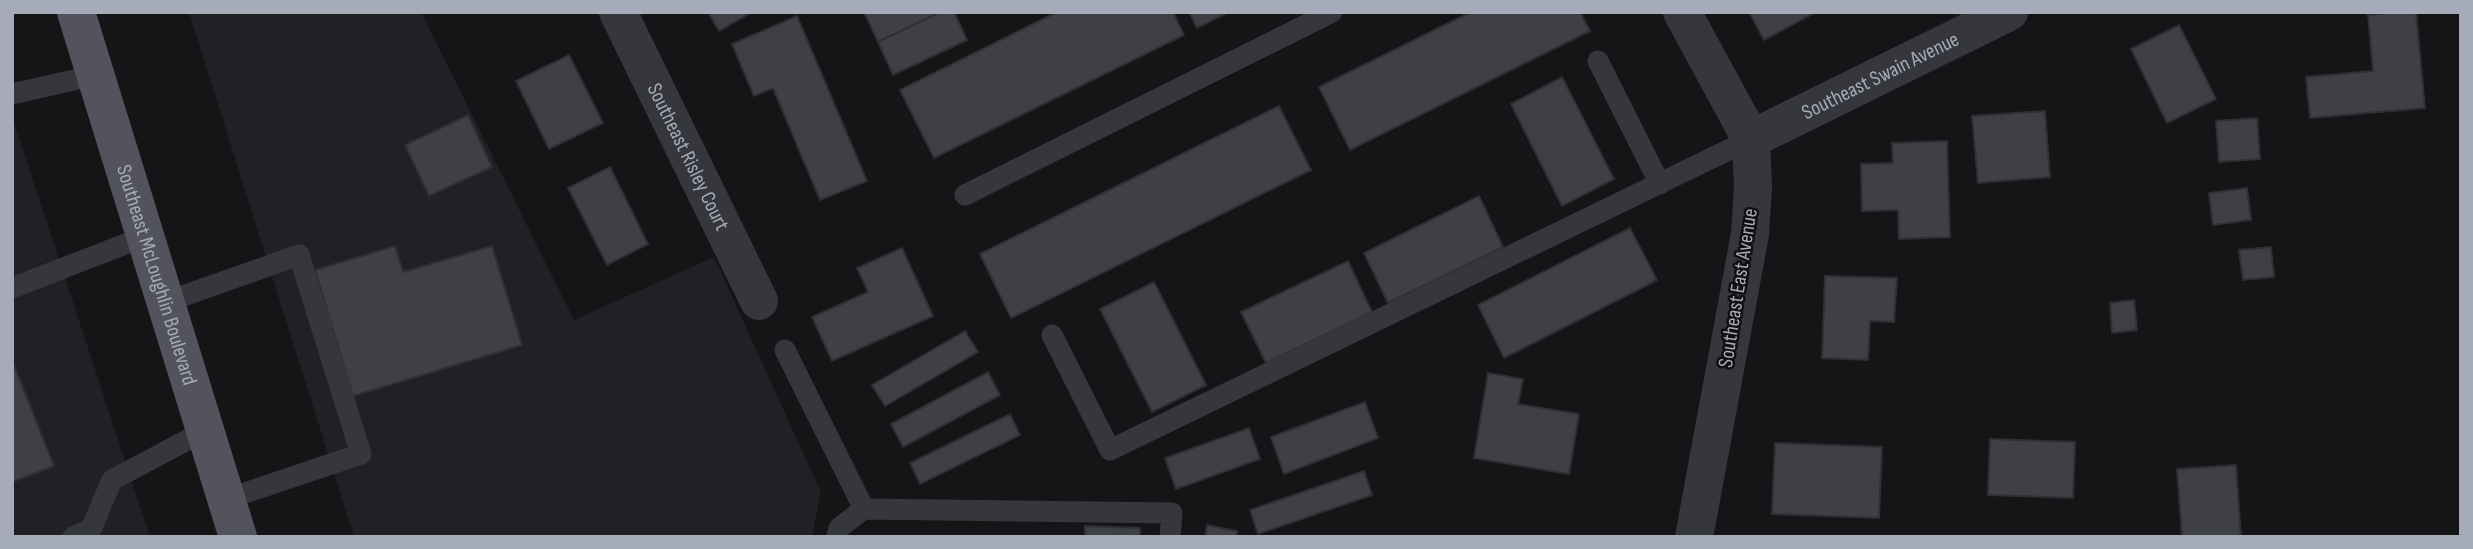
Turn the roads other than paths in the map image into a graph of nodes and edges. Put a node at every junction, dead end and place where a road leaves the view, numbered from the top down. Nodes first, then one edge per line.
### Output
1 (76, 12) edge
2 (618, 12) edge
3 (1332, 12) edge
4 (1682, 12) edge
5 (2009, 12) edge
6 (1598, 61) dead end
7 (96, 75) junction
8 (12, 94) edge
9 (1751, 139) junction
10 (1660, 184) junction
11 (965, 195) dead end
12 (146, 236) junction
13 (12, 289) edge
14 (759, 301) dead end
15 (166, 302) junction
16 (1052, 335) dead end
17 (785, 350) dead end
18 (205, 430) junction
19 (227, 499) junction
20 (864, 509) junction
21 (73, 537) edge
22 (238, 537) edge
23 (837, 537) edge
24 (1170, 537) edge
25 (1694, 537) edge

1 - 7 main road, Southeast McLoughlin Boulevard
2 - 14 street, Southeast Risley Court
3 - 11 lane
4 - 9 street, Southeast East Avenue
5 - 9 street, Southeast Swain Avenue
6 - 10 lane
7 - 8 lane
7 - 12 main road, Southeast McLoughlin Boulevard
9 - 10 lane
9 - 25 street, Southeast East Avenue
10 - 16 lane
12 - 13 lane
12 - 15 main road, Southeast McLoughlin Boulevard
15 - 18 main road, Southeast McLoughlin Boulevard
15 - 19 lane
17 - 20 lane
18 - 19 main road, Southeast McLoughlin Boulevard
18 - 21 lane
19 - 22 main road, Southeast McLoughlin Boulevard
20 - 23 lane
20 - 24 lane

